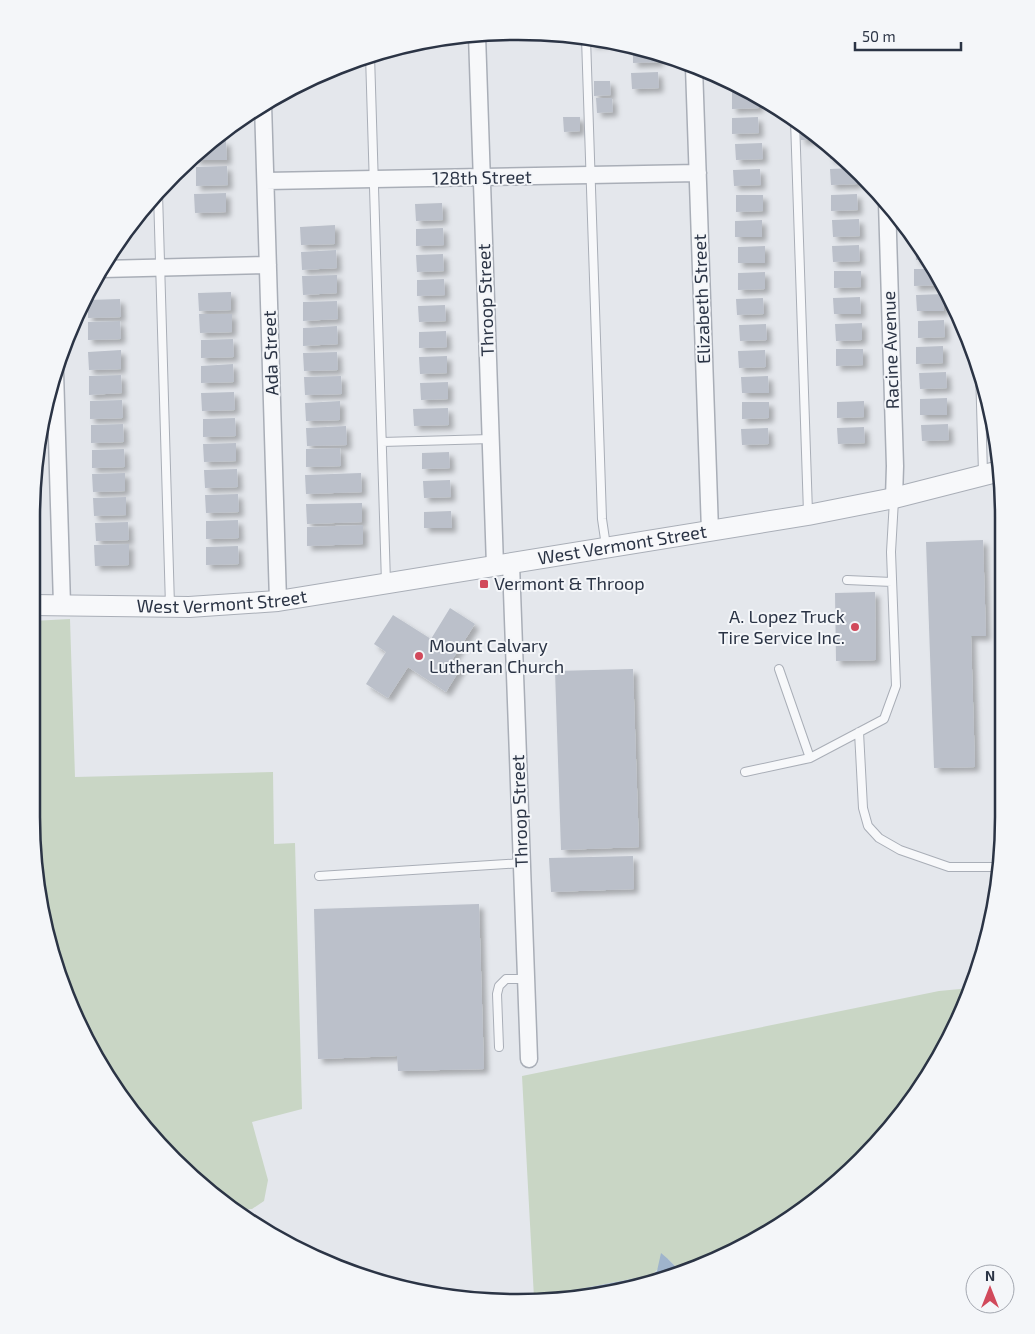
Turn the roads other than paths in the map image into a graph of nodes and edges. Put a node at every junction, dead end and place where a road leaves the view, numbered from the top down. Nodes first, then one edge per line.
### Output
1 (477, 42) edge
2 (586, 45) edge
3 (370, 63) edge
4 (694, 74) edge
5 (263, 113) edge
6 (795, 129) edge
7 (698, 174) junction
8 (591, 176) junction
9 (482, 178) junction
10 (375, 180) junction
11 (266, 181) junction
12 (158, 203) edge
13 (886, 215) edge
14 (268, 265) junction
15 (160, 268) junction
16 (110, 269) edge
17 (56, 395) edge
18 (985, 422) edge
19 (491, 439) junction
20 (382, 442) junction
21 (991, 474) edge
22 (894, 498) junction
23 (808, 515) junction
24 (710, 531) junction
25 (606, 548) junction
26 (503, 565) junction
27 (847, 580) dead end
28 (892, 582) junction
29 (386, 584) junction
30 (278, 601) junction
31 (40, 605) edge
32 (62, 605) junction
33 (170, 606) junction
34 (779, 669) dead end
35 (859, 732) junction
36 (810, 758) junction
37 (745, 772) dead end
38 (522, 863) junction
39 (992, 867) edge
40 (319, 876) dead end
41 (526, 979) junction
42 (499, 1047) dead end
43 (528, 1059) dead end

1 - 9 street, Throop Street
2 - 8 lane
3 - 10 lane
4 - 7 street, Elizabeth Street
5 - 11 street, Ada Street
6 - 23 lane
7 - 8 street, 128th Street
7 - 24 street, Elizabeth Street
8 - 9 street, 128th Street
8 - 25 lane
9 - 10 street, 128th Street
9 - 19 street, Throop Street
10 - 11 street, 128th Street
10 - 20 lane
11 - 14 street, Ada Street
12 - 15 lane
13 - 22 street, Racine Avenue
14 - 15 street
14 - 30 street, Ada Street
15 - 16 street
15 - 33 lane
17 - 32 street
18 - 21 lane
19 - 20 lane
19 - 26 street, Throop Street
20 - 29 lane
21 - 22 street, West Vermont Street
22 - 23 street, West Vermont Street
22 - 28 lane
23 - 24 street, West Vermont Street
24 - 25 street, West Vermont Street
25 - 26 street, West Vermont Street
26 - 29 street, West Vermont Street
26 - 38 street, Throop Street
27 - 28 lane
28 - 35 lane
29 - 30 street, West Vermont Street
30 - 33 street, West Vermont Street
31 - 32 street, West Vermont Street
32 - 33 street, West Vermont Street
34 - 36 lane
35 - 36 lane
35 - 39 lane
36 - 37 lane
38 - 40 lane
38 - 41 street, Throop Street
41 - 42 lane
41 - 43 street, Throop Street

